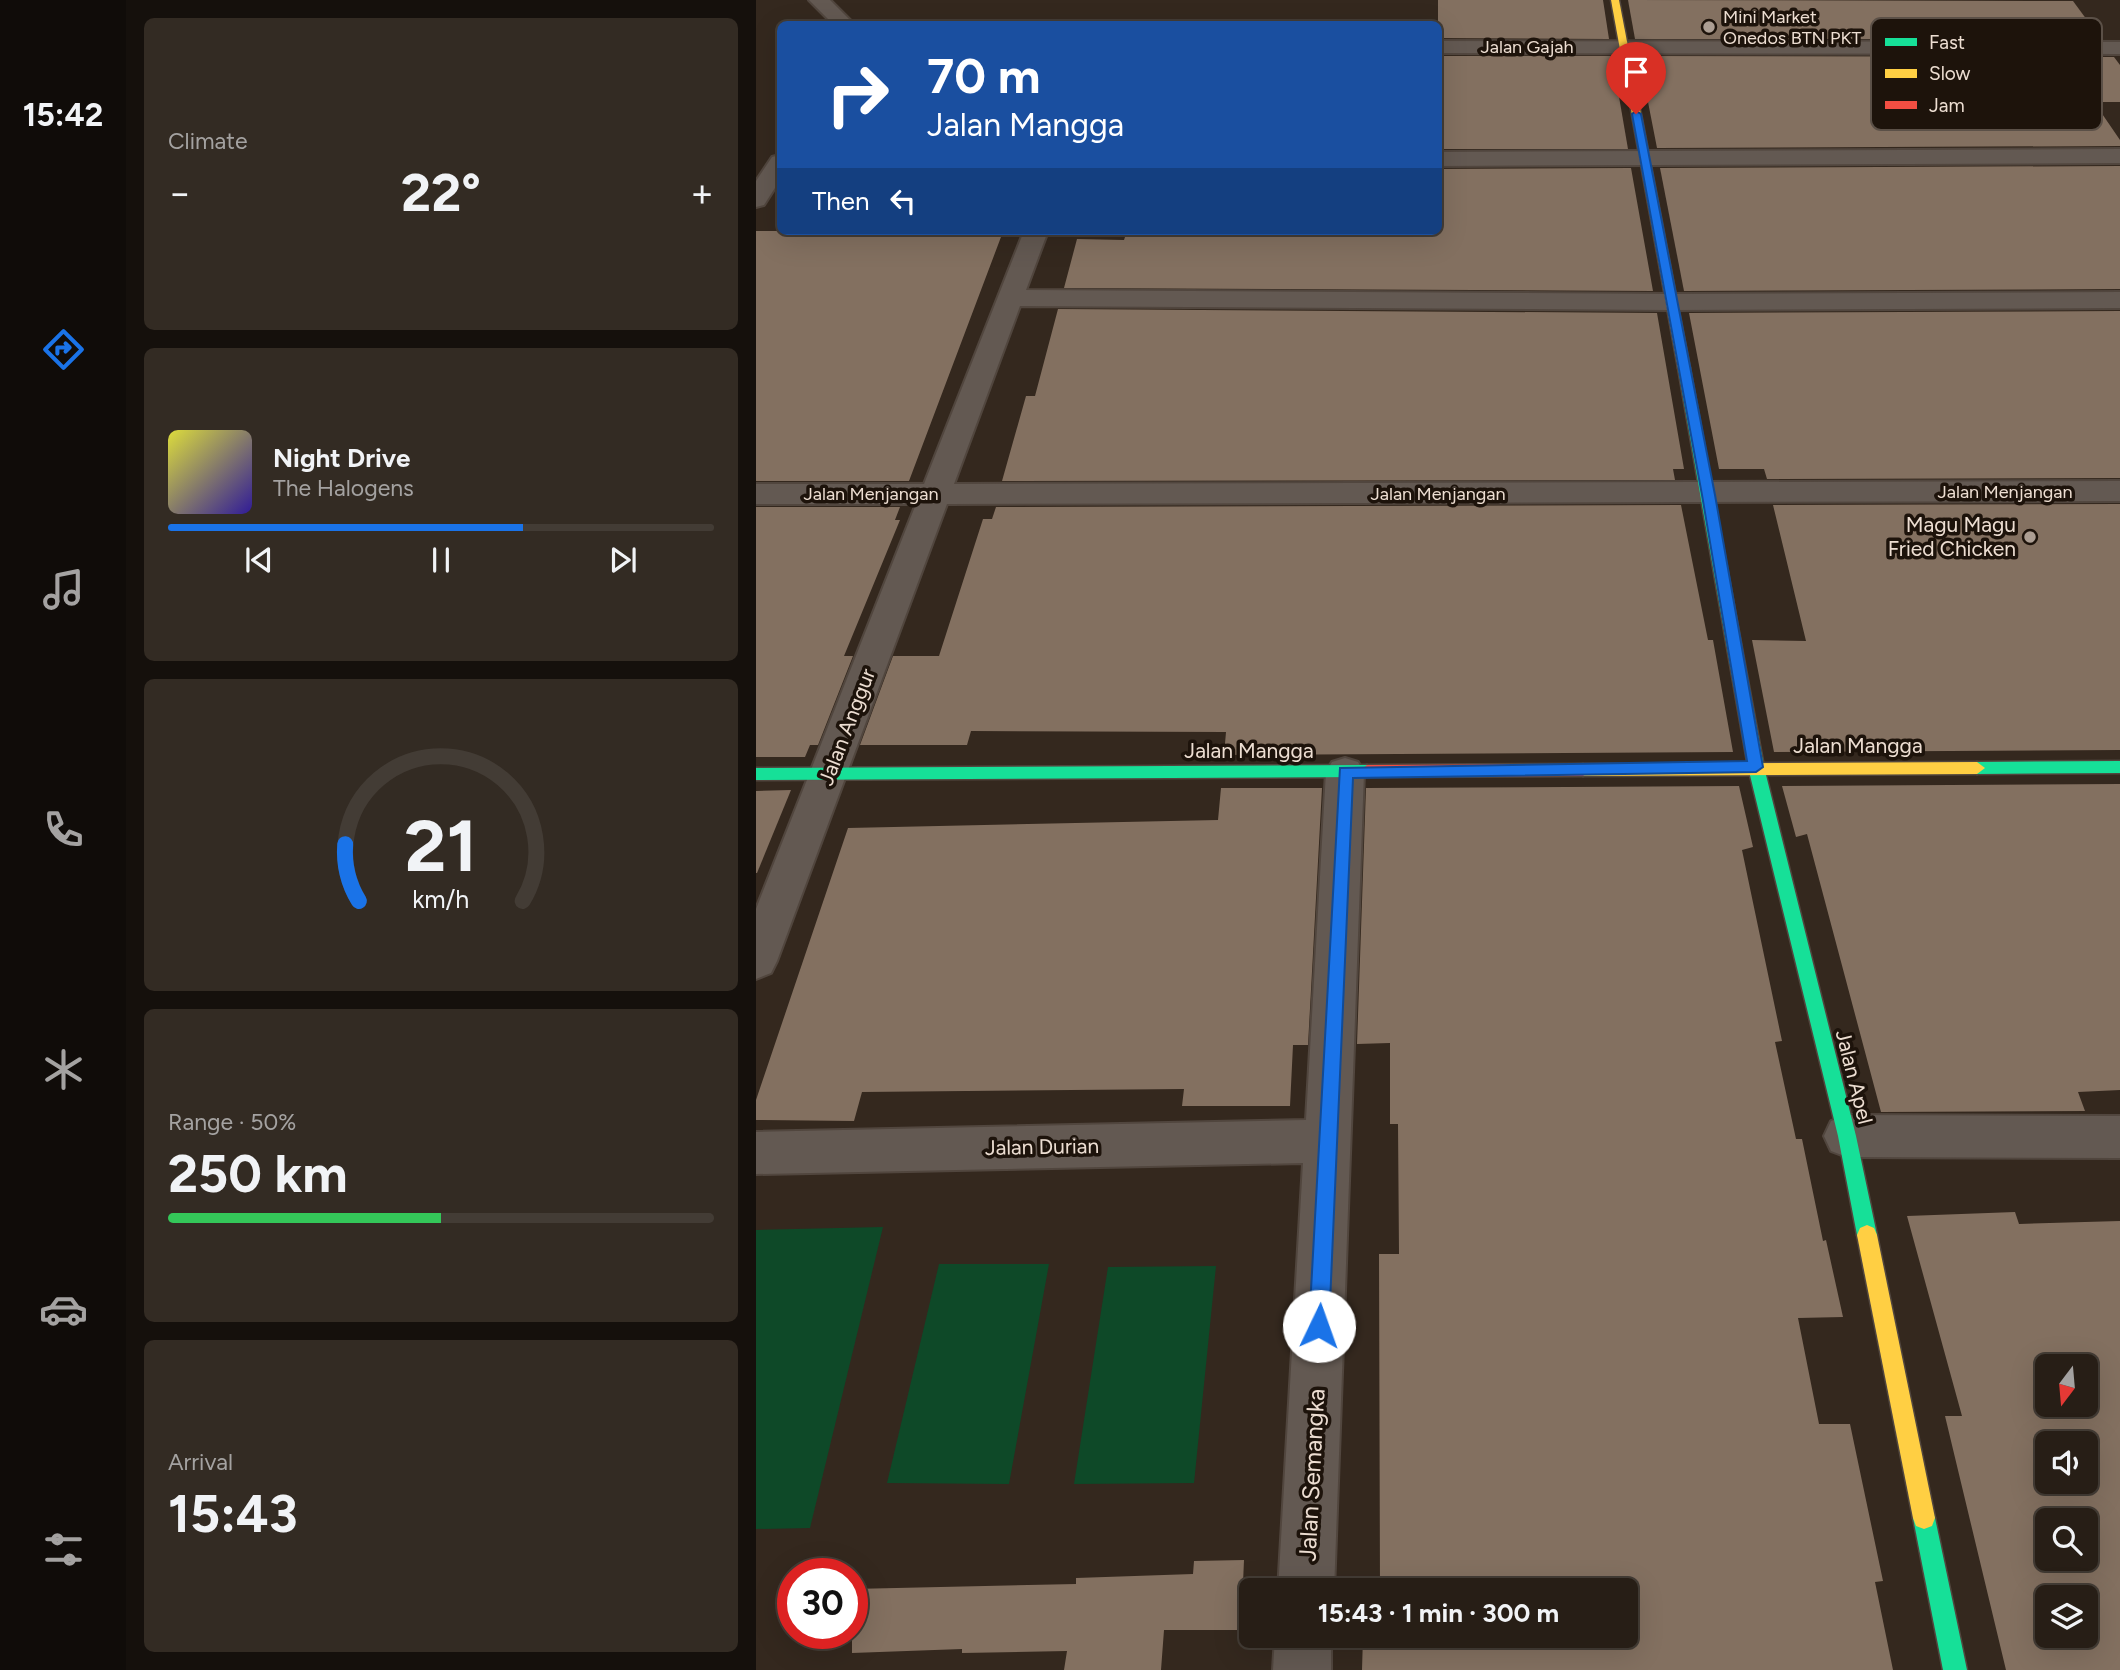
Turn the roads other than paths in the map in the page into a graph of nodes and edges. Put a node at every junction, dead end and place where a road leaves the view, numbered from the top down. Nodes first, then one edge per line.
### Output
1 (819, 0) edge
2 (1615, 0) edge
3 (841, 21) edge
4 (1442, 47) edge
5 (1624, 47) junction
6 (1871, 47) edge
7 (2102, 48) edge
8 (2120, 48) edge
9 (2120, 156) edge
10 (1442, 159) edge
11 (1644, 159) junction
12 (777, 167) edge
13 (756, 200) edge
14 (1034, 235) edge
15 (1011, 298) junction
16 (2120, 300) edge
17 (1671, 302) junction
18 (2120, 491) edge
19 (756, 494) edge
20 (936, 494) junction
21 (1708, 495) junction
22 (1756, 767) junction
23 (2120, 767) edge
24 (1345, 772) junction
25 (756, 774) edge
26 (829, 774) junction
27 (756, 961) edge
28 (1847, 1136) junction
29 (2120, 1137) edge
30 (1328, 1142) junction
31 (756, 1153) edge
32 (1307, 1578) edge
33 (1303, 1648) edge
34 (1302, 1670) edge
35 (1955, 1670) edge

1 - 3 street
2 - 5 street, Jalan Apel
4 - 5 street, Jalan Gajah
5 - 6 street, Jalan Gajah
5 - 11 street, Jalan Apel
7 - 8 street, Jalan Gajah
9 - 11 street
10 - 11 street
11 - 17 street, Jalan Apel
12 - 13 street
14 - 15 street, Jalan Anggur
15 - 17 street
15 - 20 street, Jalan Anggur
16 - 17 street
17 - 21 street, Jalan Apel
18 - 21 street, Jalan Menjangan
19 - 20 street, Jalan Menjangan
20 - 21 street, Jalan Menjangan
20 - 26 street, Jalan Anggur
21 - 22 street, Jalan Apel
22 - 23 street, Jalan Mangga
22 - 24 street, Jalan Mangga
22 - 28 street, Jalan Apel
24 - 26 street, Jalan Mangga
24 - 30 street, Jalan Semangka
25 - 26 street, Jalan Mangga
26 - 27 street, Jalan Anggur
28 - 29 street
28 - 35 street, Jalan Apel
30 - 31 street, Jalan Durian
30 - 32 street, Jalan Semangka
33 - 34 street

